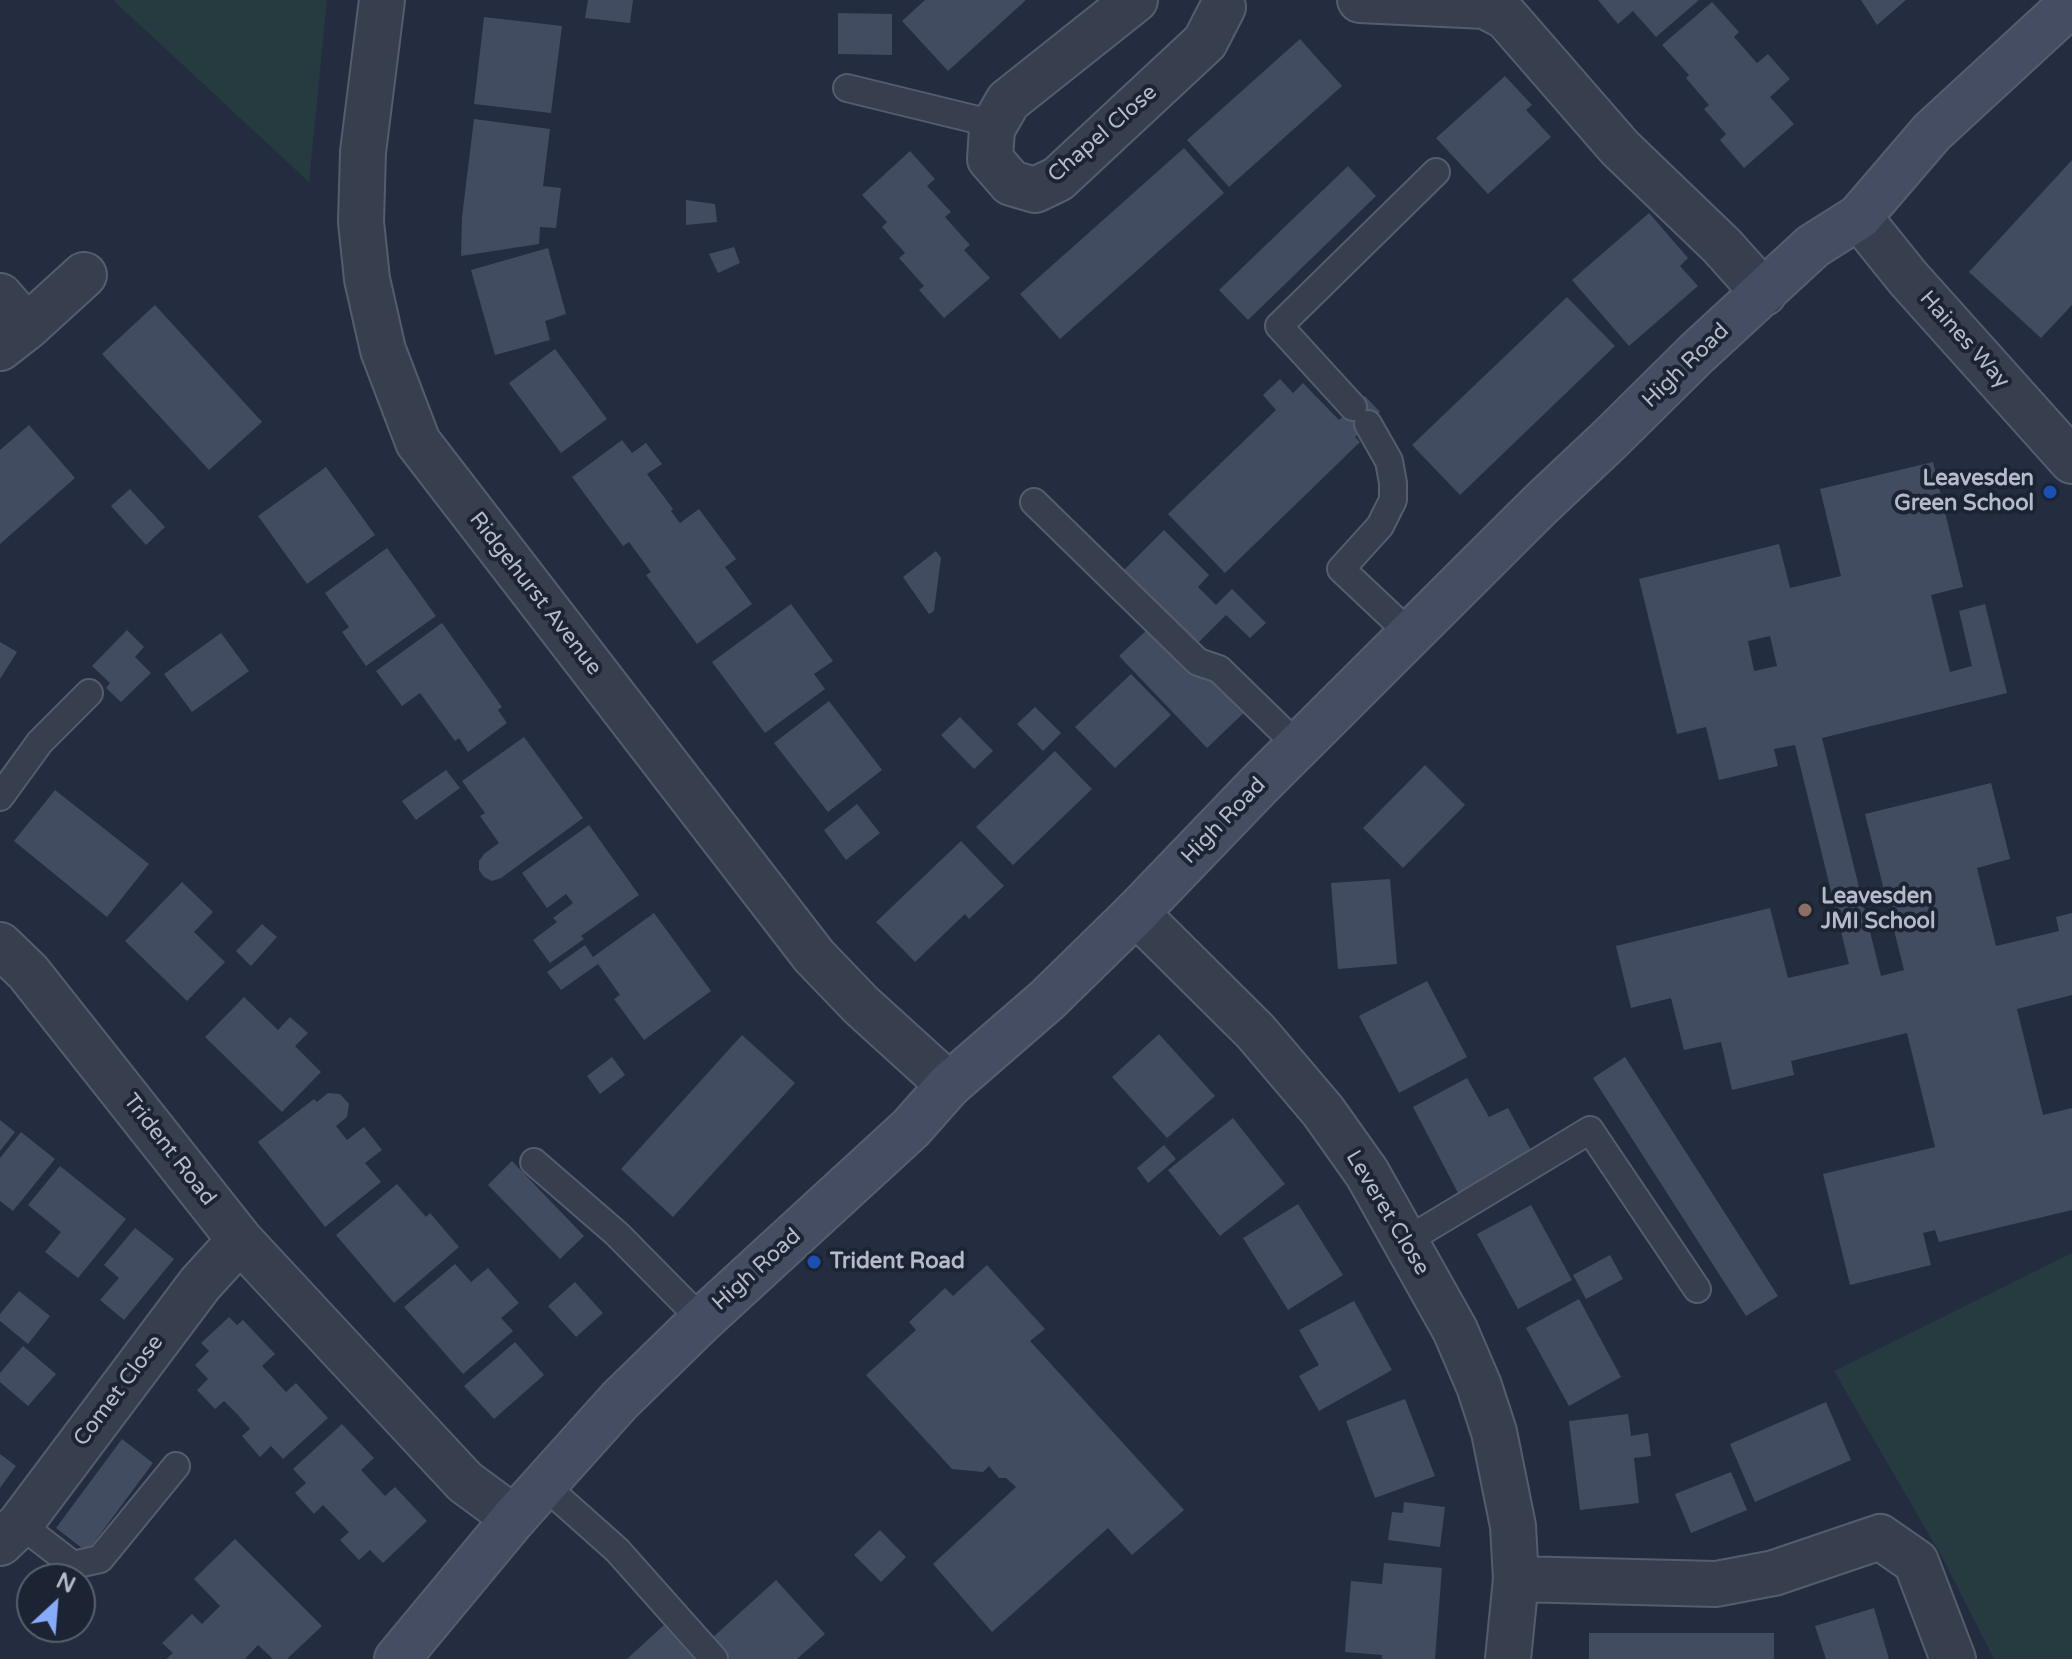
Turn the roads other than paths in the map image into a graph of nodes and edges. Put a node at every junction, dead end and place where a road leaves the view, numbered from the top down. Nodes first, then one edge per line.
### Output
1 (382, 0) edge
2 (1135, 0) edge
3 (1360, 0) edge
4 (1223, 2) edge
5 (2072, 3) edge
6 (847, 88) dead end
7 (994, 124) junction
8 (1436, 172) dead end
9 (1859, 217) junction
10 (84, 275) dead end
11 (1764, 293) junction
12 (9, 324) edge
13 (2072, 461) edge
14 (1034, 502) dead end
15 (1410, 634) junction
16 (89, 693) dead end
17 (1298, 746) junction
18 (0, 797) edge
19 (1136, 913) junction
20 (0, 945) edge
21 (949, 1085) junction
22 (534, 1162) dead end
23 (240, 1240) junction
24 (1406, 1241) junction
25 (1697, 1289) dead end
26 (702, 1320) junction
27 (176, 1466) dead end
28 (544, 1485) junction
29 (514, 1518) junction
30 (10, 1533) edge
31 (1516, 1579) junction
32 (397, 1659) edge
33 (714, 1659) edge
34 (1508, 1659) edge
35 (1953, 1659) edge

1 - 21 street, Ridgehurst Avenue
2 - 7 street
3 - 11 street
4 - 7 street, Chapel Close
5 - 9 street, High Road
6 - 7 lane
8 - 15 lane
9 - 11 street, High Road
9 - 13 street, Haines Way
10 - 12 street
11 - 15 street, High Road
14 - 17 lane
15 - 17 street, High Road
16 - 18 lane
17 - 19 street, High Road
19 - 21 street, High Road
19 - 24 street, Leveret Close
20 - 23 street, Trident Road
21 - 26 street, High Road
22 - 26 lane
23 - 29 street, Trident Road
23 - 30 street, Comet Close
24 - 25 lane
24 - 31 street, Leveret Close
26 - 28 street, High Road
27 - 30 lane
28 - 29 street, High Road
28 - 33 lane
29 - 32 street, High Road
31 - 34 street, Leveret Close
31 - 35 street

